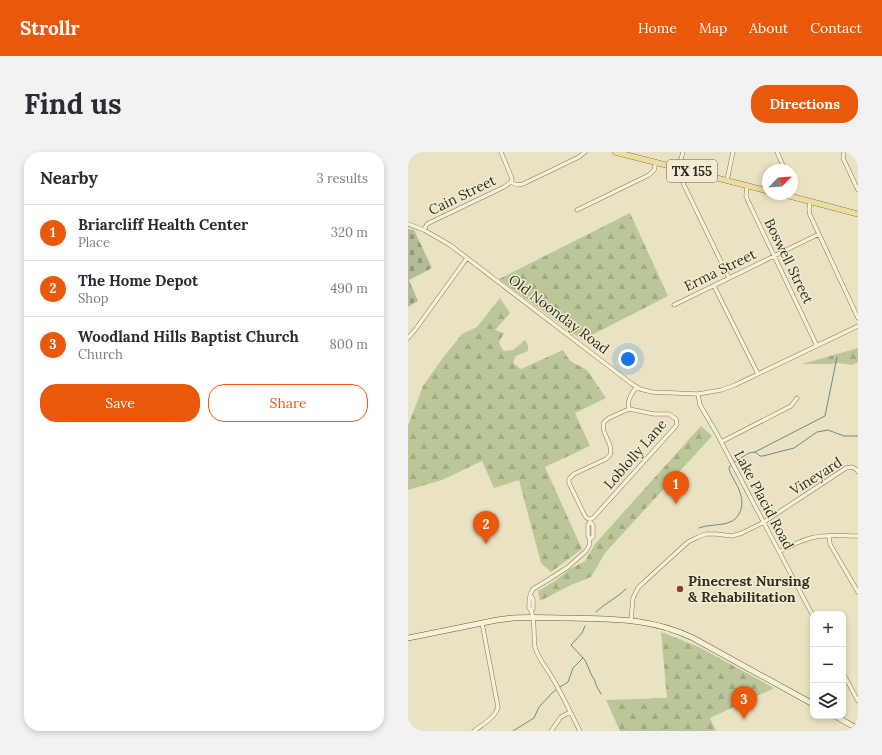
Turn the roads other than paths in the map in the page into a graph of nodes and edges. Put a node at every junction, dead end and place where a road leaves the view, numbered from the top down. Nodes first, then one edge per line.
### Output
1 (500, 152) edge
2 (585, 152) edge
3 (615, 152) edge
4 (683, 152) edge
5 (733, 152) edge
6 (777, 152) edge
7 (843, 153) edge
8 (656, 162) junction
9 (782, 164) edge
10 (680, 168) junction
11 (726, 180) junction
12 (511, 182) junction
13 (747, 185) junction
14 (762, 189) edge
15 (858, 190) edge
16 (798, 197) edge
17 (810, 201) junction
18 (577, 210) dead end
19 (858, 214) edge
20 (408, 224) edge
21 (424, 230) junction
22 (819, 234) junction
23 (774, 256) junction
24 (467, 258) junction
25 (729, 278) junction
26 (714, 286) junction
27 (674, 305) dead end
28 (858, 318) edge
29 (858, 326) edge
30 (408, 338) edge
31 (817, 346) junction
32 (758, 374) junction
33 (636, 387) junction
34 (698, 394) junction
35 (797, 398) dead end
36 (629, 409) junction
37 (721, 442) junction
38 (858, 472) edge
39 (590, 521) junction
40 (764, 522) junction
41 (829, 536) junction
42 (858, 536) edge
43 (779, 552) junction
44 (858, 592) edge
45 (810, 611) edge
46 (533, 618) junction
47 (631, 620) junction
48 (482, 623) junction
49 (408, 638) edge
50 (846, 679) edge
51 (858, 701) edge
52 (810, 702) edge
53 (570, 712) junction
54 (840, 719) edge
55 (858, 729) edge
56 (474, 731) edge
57 (551, 731) edge
58 (580, 731) edge

1 - 12 street
2 - 12 street
3 - 8 main road, TX 155
4 - 10 street
5 - 11 street
6 - 9 street
7 - 15 street
8 - 10 main road, TX 155
8 - 18 street
10 - 11 main road, TX 155
10 - 25 street
11 - 13 main road, TX 155
12 - 21 street, Cain Street
13 - 14 main road, TX 155
13 - 23 street, Boswell Street
16 - 17 main road
17 - 19 main road
17 - 22 street
20 - 21 street, Old Noonday Road
21 - 24 street, Old Noonday Road
22 - 23 street, Erma Street
22 - 28 street
23 - 25 street, Erma Street
23 - 31 street, Boswell Street
24 - 30 street
24 - 33 street, Old Noonday Road
25 - 26 street, Erma Street
26 - 27 street, Erma Street
26 - 32 street
29 - 31 street, Old Noonday Road
31 - 32 street, Old Noonday Road
32 - 34 street, Old Noonday Road
33 - 34 street, Old Noonday Road
33 - 36 street
34 - 37 street, Lake Placid Road
35 - 37 street
36 - 39 street, Loblolly Lane
36 - 39 street, Loblolly Lane
37 - 40 street, Lake Placid Road
38 - 40 street, Vineyard
39 - 46 street
40 - 43 street, Lake Placid Road
40 - 47 street
41 - 42 street
41 - 43 street
41 - 44 street
43 - 45 street, Lake Placid Road
46 - 47 main road
46 - 48 main road
46 - 53 street
47 - 52 main road
48 - 49 main road
48 - 56 street
50 - 51 street
53 - 57 street
53 - 58 street
54 - 55 main road

